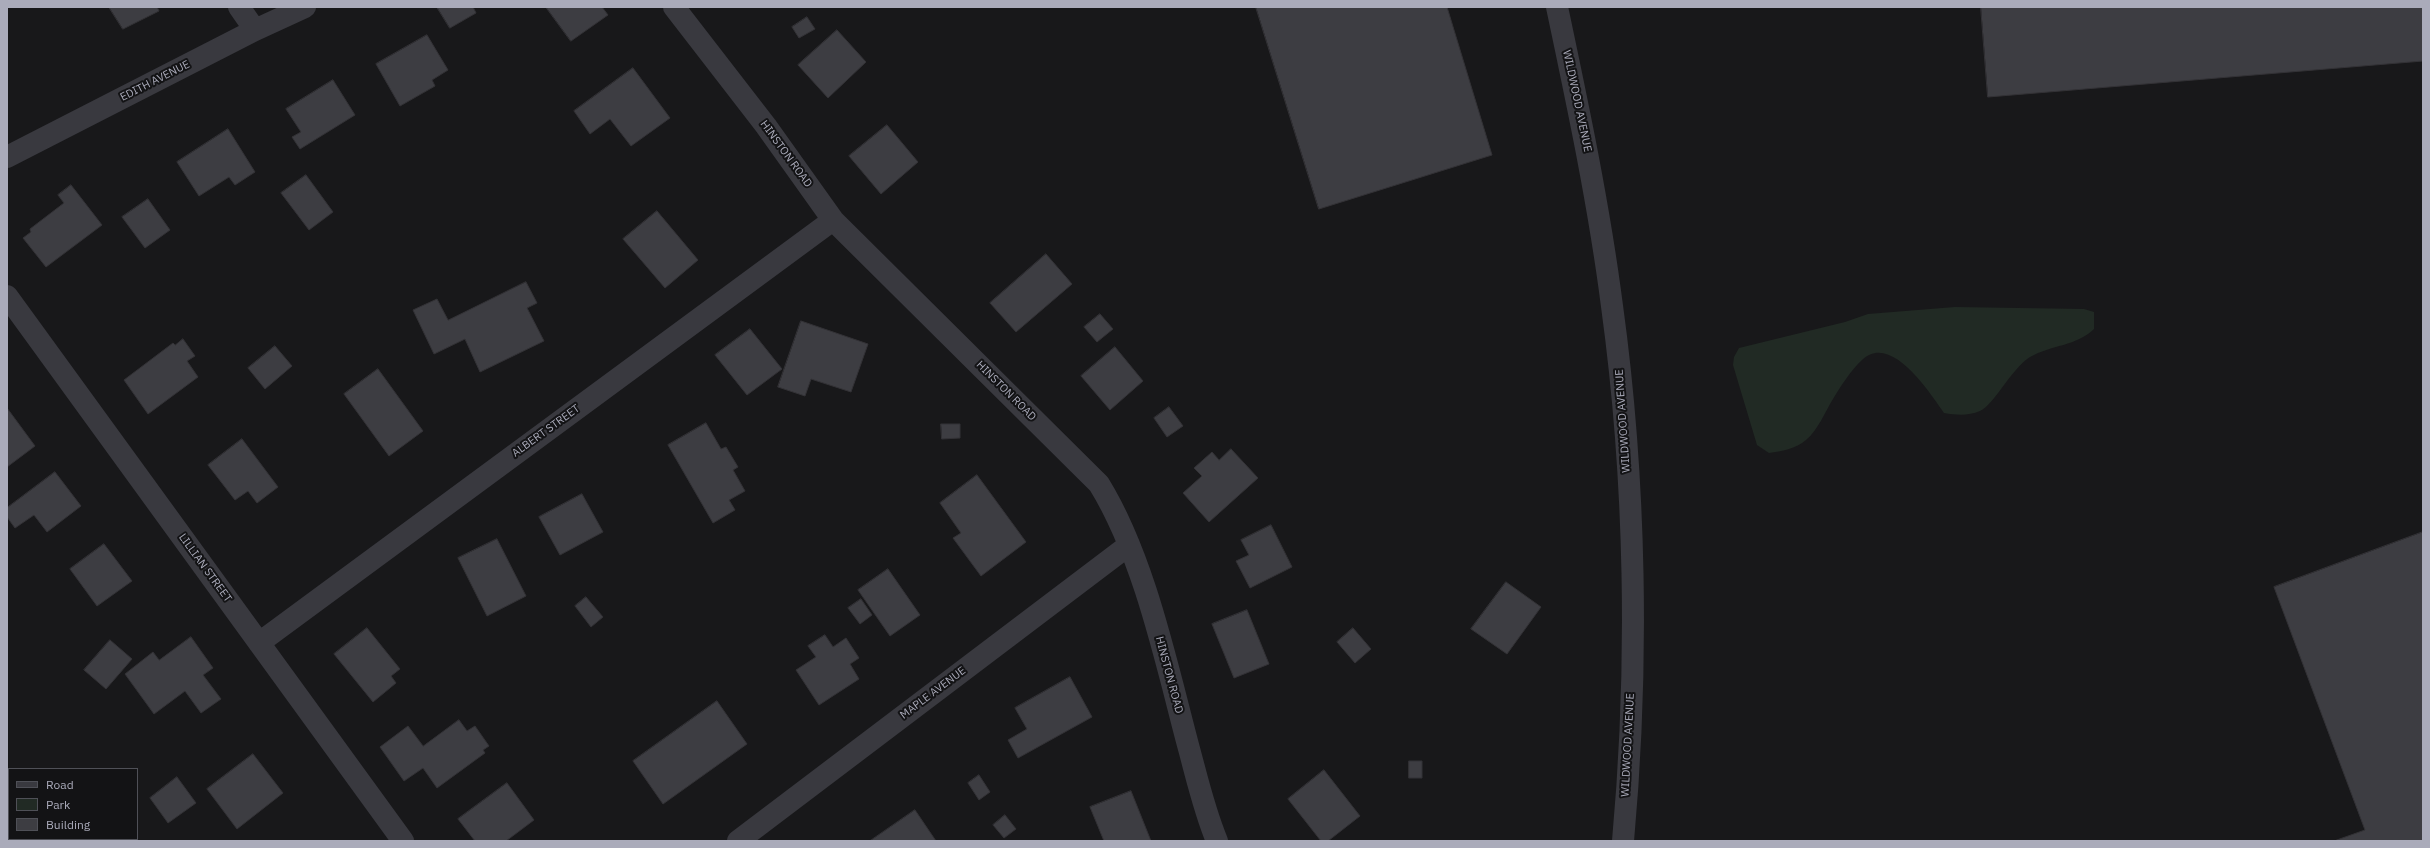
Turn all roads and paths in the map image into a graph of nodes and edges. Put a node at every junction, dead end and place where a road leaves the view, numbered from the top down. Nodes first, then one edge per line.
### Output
1 (239, 7) edge
2 (305, 7) edge
3 (674, 7) edge
4 (1557, 7) edge
5 (255, 30) junction
6 (7, 157) edge
7 (833, 220) junction
8 (7, 296) edge
9 (1129, 545) junction
10 (259, 643) junction
11 (403, 841) edge
12 (738, 841) edge
13 (1217, 841) edge
14 (1623, 841) edge

1 - 5 street
2 - 5 street, EDITH AVENUE
3 - 7 street, HINSTON ROAD
4 - 14 street, WILDWOOD AVENUE
5 - 6 street, EDITH AVENUE
7 - 9 street, HINSTON ROAD
7 - 10 street, ALBERT STREET
8 - 10 street, LILLIAN STREET
9 - 12 street, MAPLE AVENUE
9 - 13 street, HINSTON ROAD
10 - 11 street, LILLIAN STREET

